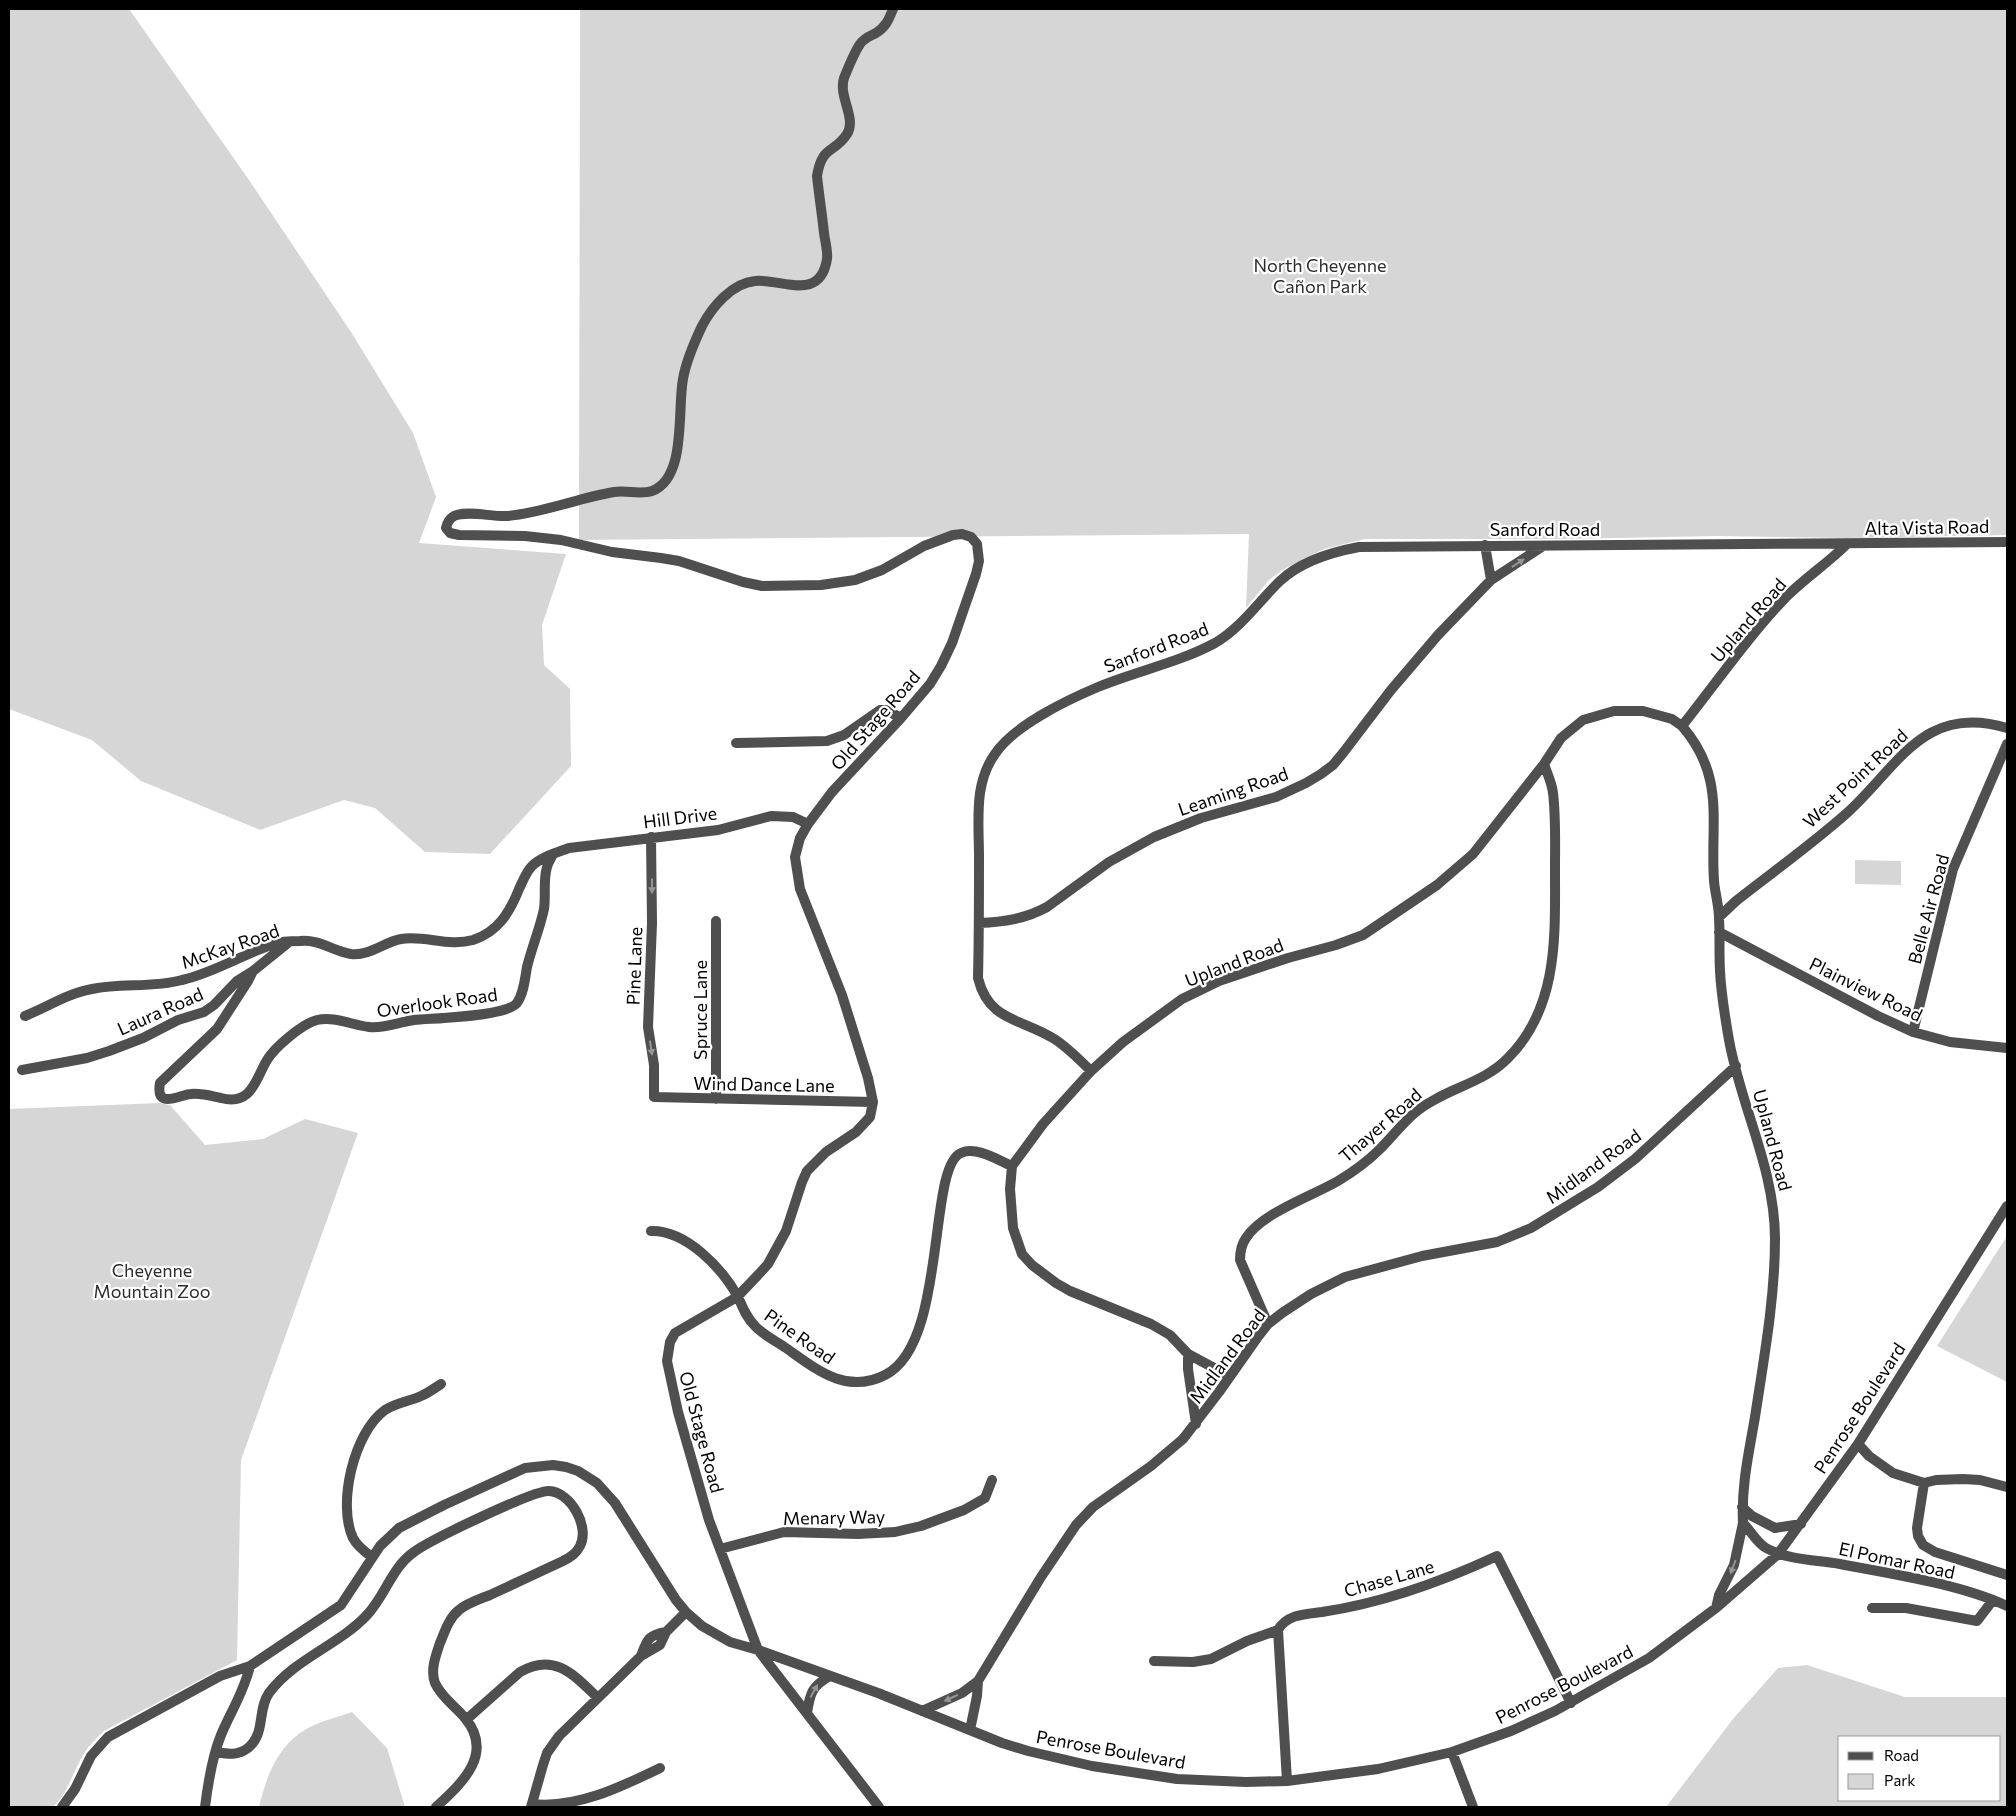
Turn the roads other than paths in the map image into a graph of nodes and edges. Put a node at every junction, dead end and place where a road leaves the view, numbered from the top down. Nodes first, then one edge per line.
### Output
1 (893, 9) edge
2 (2007, 542) edge
3 (1847, 544) junction
4 (1485, 545) junction
5 (1544, 546) junction
6 (1491, 580) junction
7 (901, 718) junction
8 (1682, 726) junction
9 (2007, 728) edge
10 (736, 743) dead end
11 (2007, 744) edge
12 (1544, 764) junction
13 (808, 824) junction
14 (651, 837) junction
15 (553, 854) junction
16 (1719, 917) junction
17 (716, 921) dead end
18 (979, 923) junction
19 (1719, 932) junction
20 (290, 941) junction
21 (252, 971) junction
22 (25, 1016) dead end
23 (1913, 1032) junction
24 (2007, 1048) edge
25 (1736, 1066) junction
26 (22, 1070) dead end
27 (1091, 1071) junction
28 (654, 1097) joint
29 (716, 1099) junction
30 (873, 1102) junction
31 (1012, 1166) junction
32 (2007, 1206) edge
33 (651, 1231) dead end
34 (737, 1297) junction
35 (1268, 1324) junction
36 (1188, 1354) junction
37 (1229, 1376) junction
38 (441, 1384) dead end
39 (1196, 1424) junction
40 (1858, 1444) junction
41 (992, 1480) dead end
42 (1924, 1483) junction
43 (2007, 1487) edge
44 (1742, 1506) junction
45 (1743, 1523) junction
46 (1801, 1524) junction
47 (720, 1549) junction
48 (1778, 1554) junction
49 (372, 1557) junction
50 (2007, 1576) edge
51 (1993, 1600) junction
52 (2007, 1606) edge
53 (1716, 1608) junction
54 (1872, 1608) dead end
55 (686, 1612) junction
56 (1278, 1630) junction
57 (758, 1650) junction
58 (1154, 1661) dead end
59 (250, 1666) junction
60 (830, 1676) junction
61 (978, 1681) junction
62 (598, 1698) junction
63 (1570, 1703) junction
64 (922, 1711) junction
65 (807, 1713) junction
66 (467, 1720) junction
67 (970, 1730) junction
68 (216, 1752) junction
69 (1452, 1752) junction
70 (660, 1768) dead end
71 (1287, 1781) junction
72 (531, 1806) edge
73 (62, 1807) edge
74 (205, 1807) edge
75 (436, 1807) edge
76 (879, 1807) edge
77 (1473, 1807) edge

1 - 7 street, Old Stage Road
2 - 3 street, Alta Vista Road
3 - 5 street, Sanford Road
3 - 8 street, Upland Road
4 - 5 street, Sanford Road
4 - 6 street
4 - 18 street, Sanford Road
6 -> 5 street, Leaming Road
6 - 18 street, Leaming Road
7 - 10 street
7 - 13 street, Old Stage Road
8 - 12 street, Upland Road
8 - 16 street, Upland Road
9 - 16 street, West Point Road
11 - 23 street, Belle Air Road
12 - 27 street, Upland Road
12 - 35 street, Thayer Road
13 - 14 street, Hill Drive
13 - 30 street, Old Stage Road
14 - 15 street, Hill Drive
14 -> 28 street, Pine Lane
15 - 20 street, McKay Road
15 - 21 street, Overlook Road
16 - 19 street, Upland Road
17 - 29 street, Spruce Lane
18 - 27 street, Sanford Road
19 - 23 street, Plainview Road
19 - 25 street, Upland Road
20 - 21 street, Laura Road
20 - 22 street, McKay Road
21 - 26 street, Laura Road
23 - 24 street, Plainview Road
25 - 35 street, Midland Road
25 - 44 street, Upland Road
27 - 31 street, Upland Road
28 - 29 street, Wind Dance Lane
29 - 30 street, Wind Dance Lane
30 - 34 street, Old Stage Road
31 - 34 street, Pine Road
31 - 36 street
32 - 40 street, Penrose Boulevard
33 - 34 street, Pine Road
34 - 47 street, Old Stage Road
35 - 37 street, Midland Road
36 - 37 street
36 - 39 street
37 - 39 street, Midland Road
38 - 49 street
39 - 61 street, Midland Road
40 - 42 street
40 - 46 street, Penrose Boulevard
41 - 47 street, Menary Way
42 - 43 street
42 - 50 street
44 - 45 street, Upland Road
44 - 46 street
45 - 48 street
45 -> 53 street, Upland Road
46 - 48 street, Penrose Boulevard
47 - 57 street, Old Stage Road
48 - 51 street, El Pomar Road
48 - 53 street, Penrose Boulevard
49 - 55 street, Penrose Boulevard
49 - 59 street, Penrose Boulevard
51 - 52 street, El Pomar Road
51 - 54 street
53 - 63 street, Penrose Boulevard
55 - 57 street, Penrose Boulevard
55 - 62 street
56 - 58 street
56 - 63 street, Chase Lane
56 - 71 street
57 - 60 street, Penrose Boulevard
57 - 65 street, Old Stage Road
59 - 68 street
59 - 73 street, Penrose Boulevard
60 - 64 street, Penrose Boulevard
65 -> 60 street
61 -> 64 street, Midland Road
61 - 67 street, Midland Road
62 - 66 street
62 - 72 street
63 - 69 street, Penrose Boulevard
64 - 67 street, Penrose Boulevard
65 - 76 street, Old Stage Road
66 - 68 street
66 - 75 street
67 - 71 street, Penrose Boulevard
68 - 74 street
69 - 71 street, Penrose Boulevard
69 - 77 street
70 - 72 street

